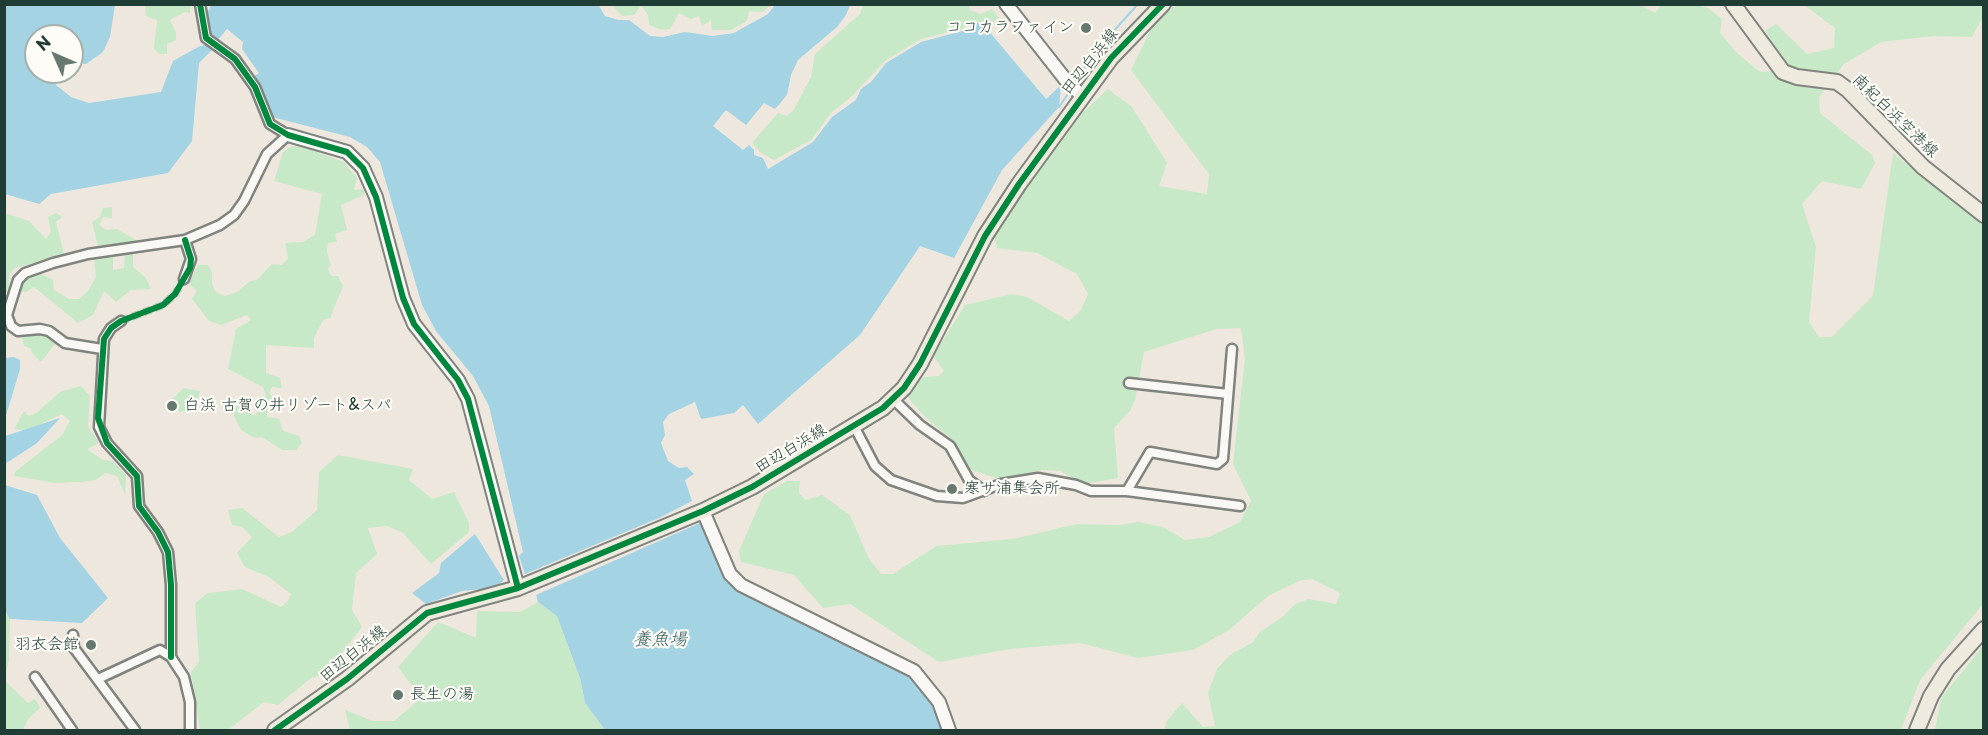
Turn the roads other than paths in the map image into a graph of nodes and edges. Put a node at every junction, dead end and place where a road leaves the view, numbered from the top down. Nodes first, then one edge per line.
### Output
1 (200, 4) edge
2 (1163, 4) edge
3 (1733, 4) edge
4 (1012, 7) edge
5 (1079, 94) junction
6 (288, 135) junction
7 (1983, 215) edge
8 (185, 240) junction
9 (184, 279) tunnel mouth
10 (121, 321) tunnel mouth
11 (102, 349) junction
12 (1232, 349) dead end
13 (1129, 383) dead end
14 (1228, 394) junction
15 (893, 399) junction
16 (854, 426) junction
17 (984, 491) junction
18 (1127, 491) junction
19 (1240, 506) dead end
20 (703, 511) junction
21 (518, 588) junction
22 (1983, 629) edge
23 (73, 635) dead end
24 (171, 657) junction
25 (35, 677) dead end
26 (98, 679) junction
27 (72, 730) edge
28 (135, 730) edge
29 (190, 730) edge
30 (275, 730) edge
31 (949, 730) edge
32 (1917, 730) edge

1 - 6 street
2 - 5 main road, 田辺白浜線
3 - 7 main road, 南紀白浜空港線
4 - 5 street
5 - 15 main road, 田辺白浜線
6 - 8 street
6 - 21 street
8 - 9 street
8 - 11 street
10 - 11 street
11 - 24 street
12 - 14 street
13 - 14 street
14 - 18 street
15 - 16 main road, 田辺白浜線
15 - 17 street
16 - 17 street
16 - 20 main road, 田辺白浜線
17 - 18 street
18 - 19 street
20 - 21 main road, 田辺白浜線
20 - 31 street
21 - 30 main road, 田辺白浜線
22 - 32 main road
23 - 26 street
24 - 26 street
24 - 29 street
25 - 27 street
26 - 28 street

